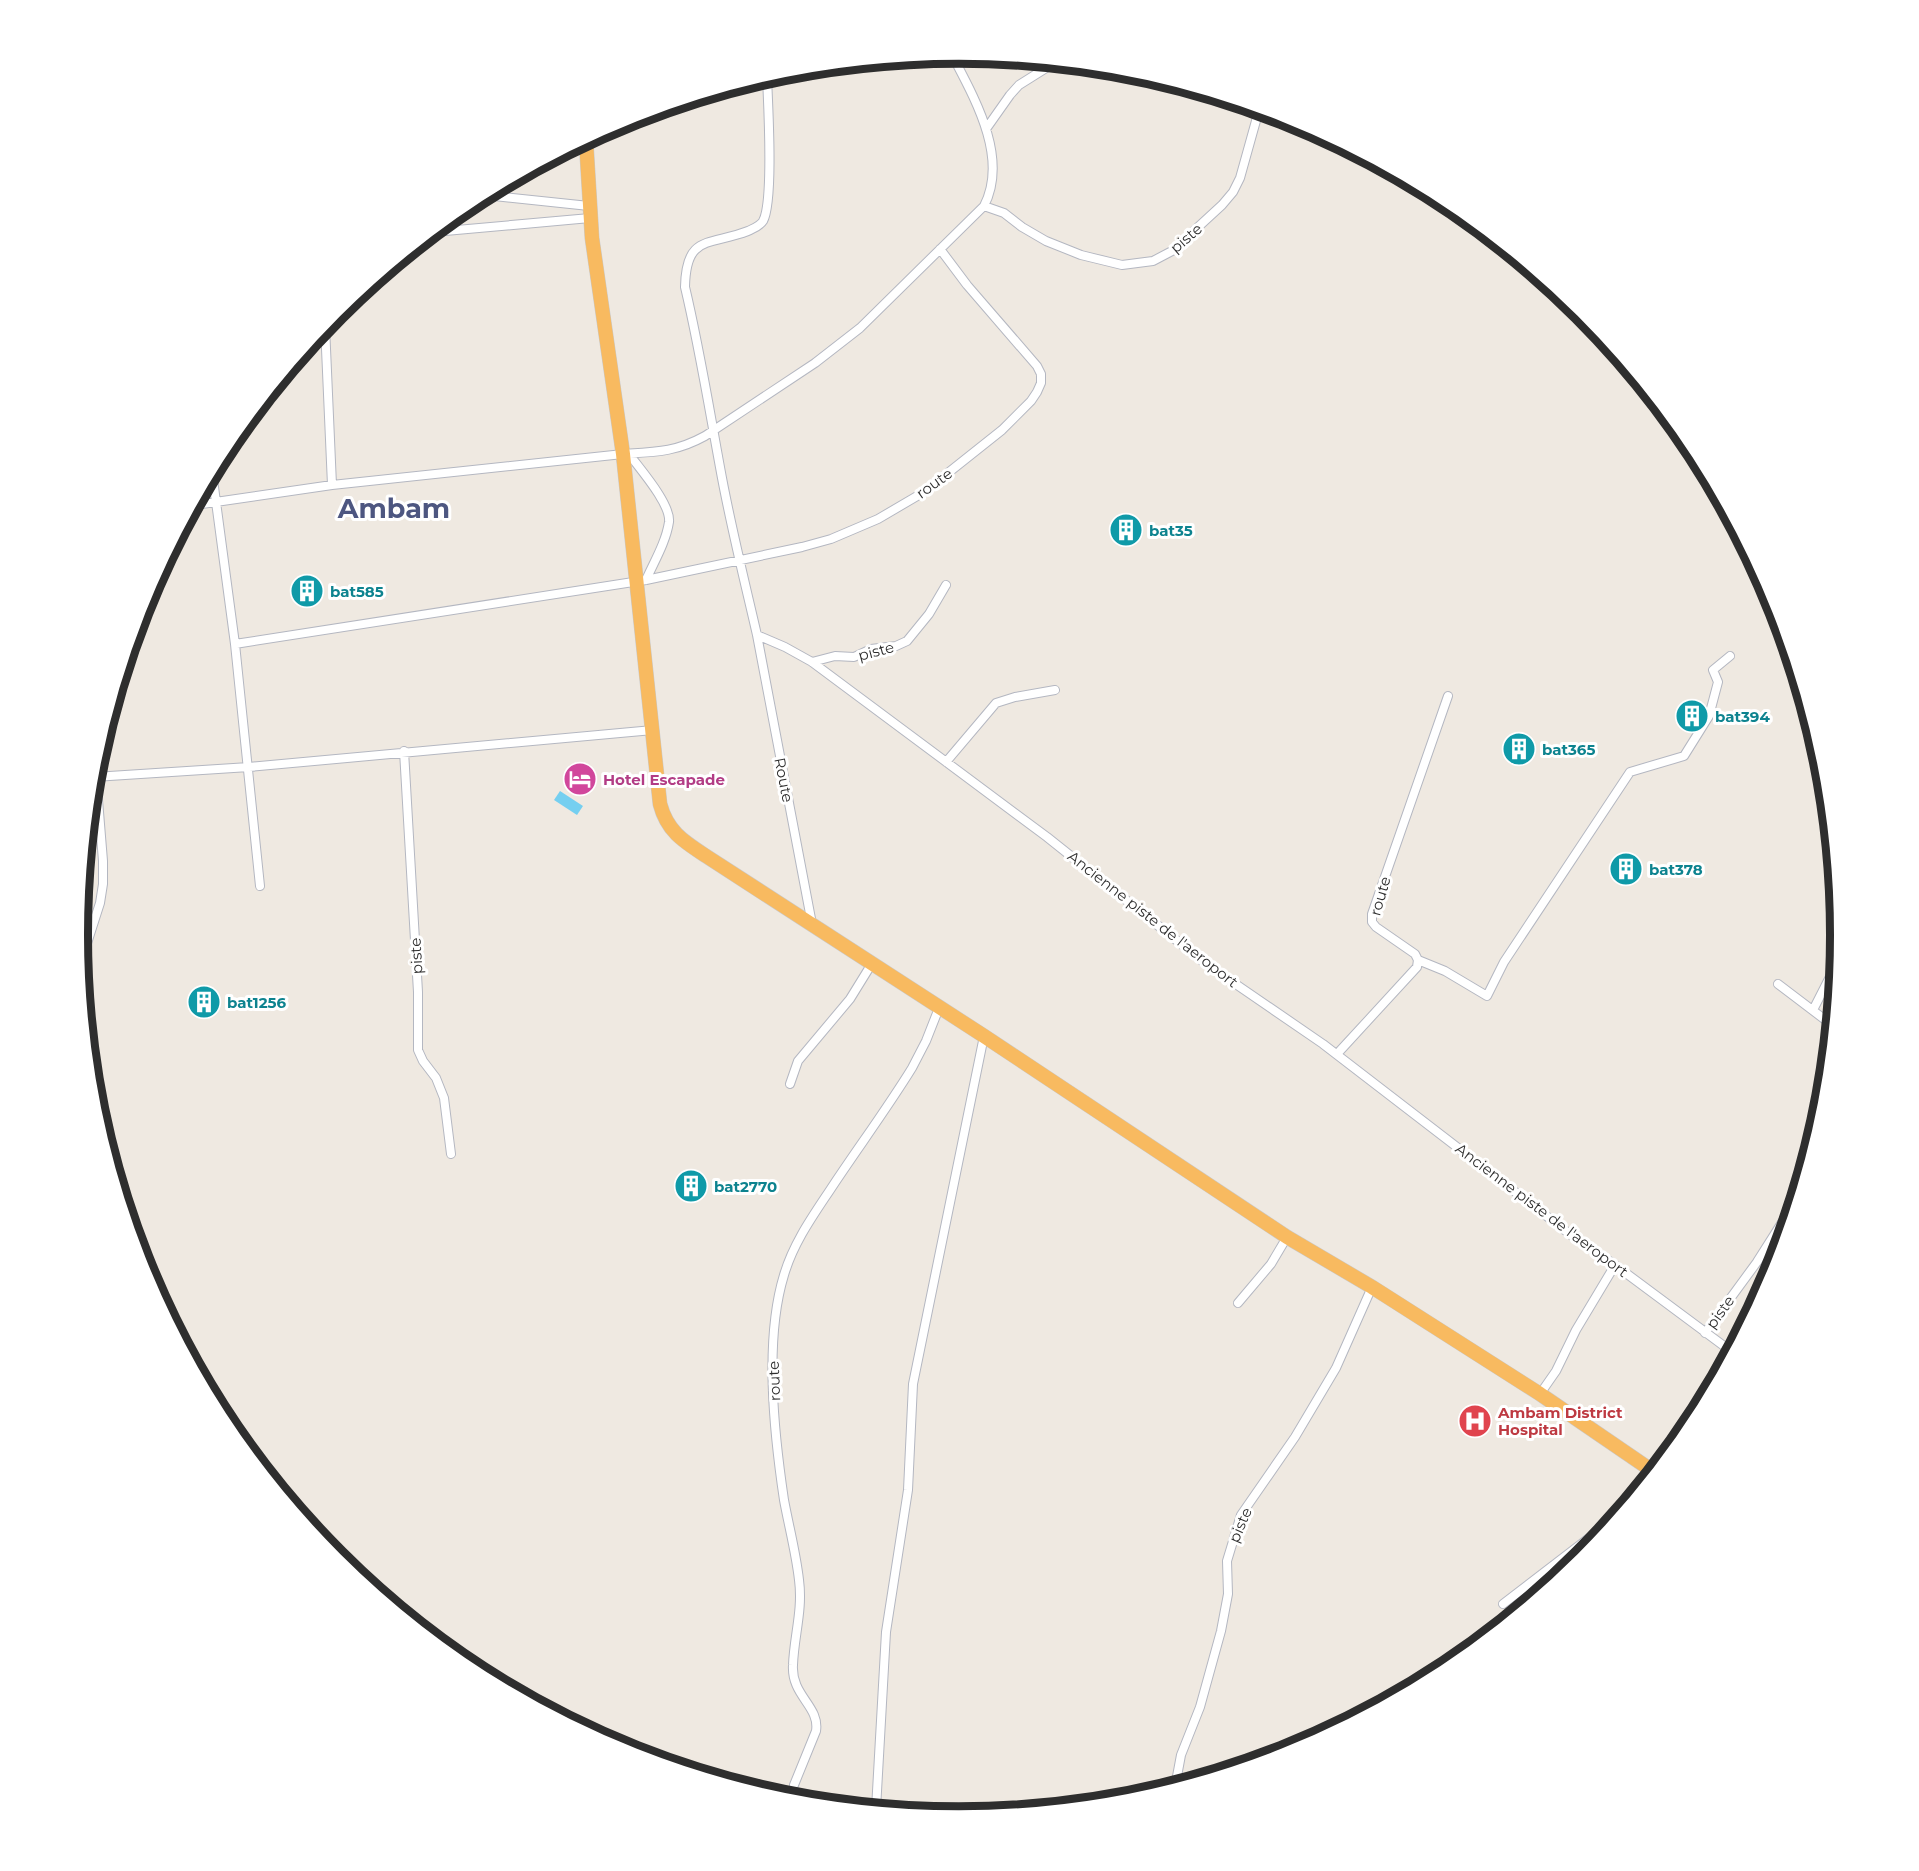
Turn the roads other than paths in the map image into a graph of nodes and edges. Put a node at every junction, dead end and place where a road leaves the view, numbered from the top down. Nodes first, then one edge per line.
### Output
1 (956, 64) edge
2 (1045, 69) edge
3 (767, 86) edge
4 (1257, 118) edge
5 (986, 129) junction
6 (586, 149) edge
7 (498, 197) edge
8 (984, 206) junction
9 (589, 212) junction
10 (449, 230) edge
11 (940, 249) junction
12 (326, 339) edge
13 (715, 429) junction
14 (626, 454) junction
15 (332, 485) junction
16 (214, 486) edge
17 (216, 503) junction
18 (203, 504) edge
19 (739, 561) junction
20 (640, 581) junction
21 (946, 585) dead end
22 (757, 635) junction
23 (236, 644) junction
24 (1730, 656) dead end
25 (812, 662) junction
26 (1055, 690) dead end
27 (1449, 696) dead end
28 (653, 730) junction
29 (404, 752) junction
30 (946, 762) junction
31 (249, 767) junction
32 (103, 776) edge
33 (98, 809) edge
34 (260, 886) dead end
35 (812, 924) junction
36 (88, 940) edge
37 (1418, 960) junction
38 (871, 965) junction
39 (1829, 979) edge
40 (1778, 984) dead end
41 (939, 1008) junction
42 (1813, 1010) junction
43 (1826, 1020) edge
44 (984, 1036) junction
45 (1337, 1054) junction
46 (790, 1084) dead end
47 (452, 1154) dead end
48 (1779, 1228) edge
49 (1287, 1236) junction
50 (1615, 1265) junction
51 (1372, 1287) junction
52 (1238, 1303) dead end
53 (1705, 1333) junction
54 (1726, 1348) edge
55 (1540, 1394) junction
56 (1649, 1468) edge
57 (1583, 1543) edge
58 (1503, 1604) dead end
59 (1177, 1779) edge
60 (794, 1785) dead end
61 (876, 1802) edge

1 - 5 street
2 - 5 street
3 - 13 street
4 - 8 street, piste
5 - 8 street
6 - 9 highway
7 - 9 street
8 - 11 street
9 - 10 street
9 - 14 highway
11 - 13 street
11 - 19 street, route
12 - 15 street
13 - 14 street
13 - 19 street
14 - 15 street
14 - 20 highway
14 - 20 street
15 - 17 street
16 - 17 street
17 - 18 street
17 - 23 street
19 - 20 street, route
19 - 22 street
20 - 23 street, route
20 - 28 highway
21 - 25 street, piste
22 - 25 street, Ancienne piste de l'aeroport
22 - 35 street, Route
23 - 31 street
24 - 37 street, route
25 - 30 street, Ancienne piste de l'aeroport
26 - 30 street
27 - 37 street, route
28 - 29 street
28 - 35 highway
29 - 31 street
29 - 47 street, piste
30 - 45 street, Ancienne piste de l'aeroport
31 - 32 street
31 - 34 street
33 - 36 street
35 - 38 highway
37 - 45 street
38 - 41 highway
38 - 46 street
39 - 42 street
40 - 42 street
41 - 44 highway
41 - 60 street, route
42 - 43 street
44 - 49 highway
44 - 61 street
45 - 50 street, Ancienne piste de l'aeroport
48 - 53 street, piste
49 - 51 highway
49 - 52 street
50 - 53 street, Ancienne piste de l'aeroport
50 - 55 street
51 - 55 highway
51 - 59 street, piste
53 - 54 street, Ancienne piste de l'aeroport
55 - 56 highway
57 - 58 street

